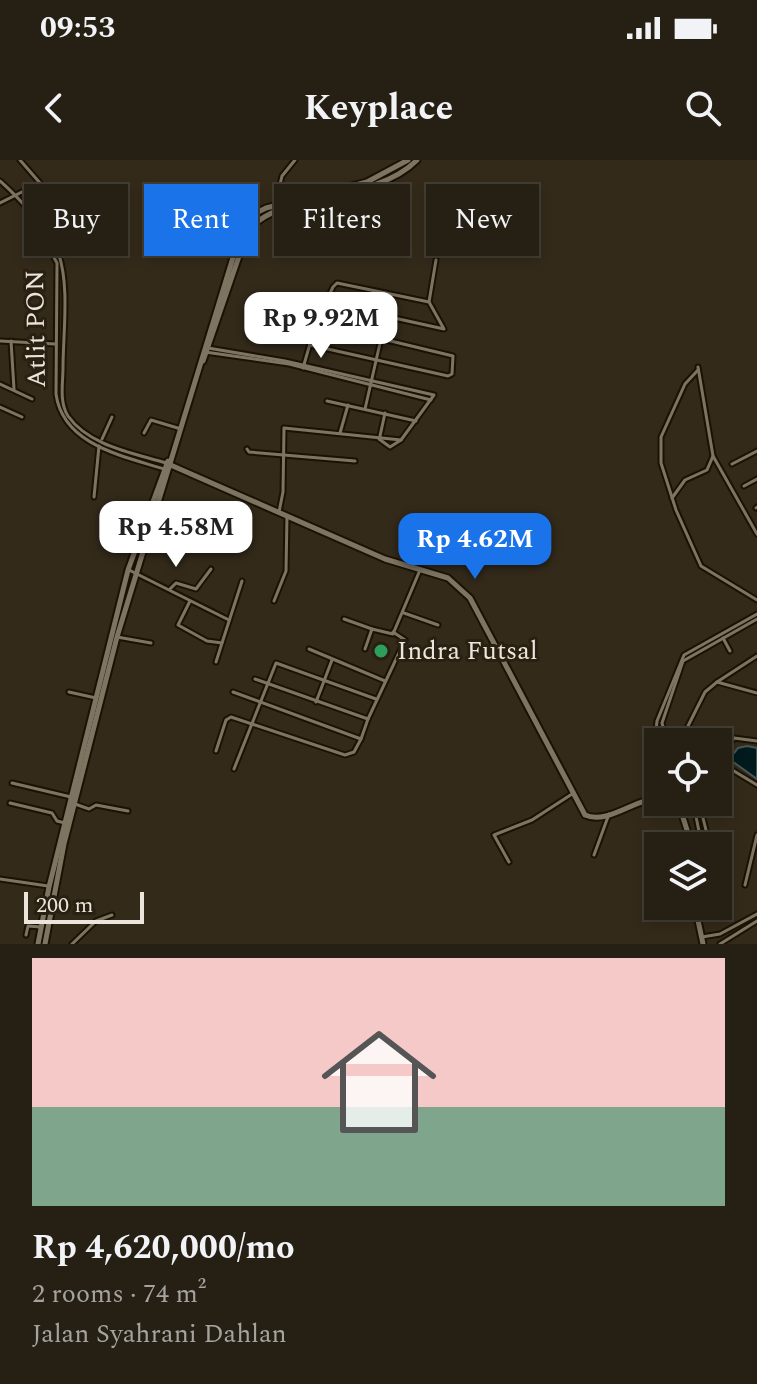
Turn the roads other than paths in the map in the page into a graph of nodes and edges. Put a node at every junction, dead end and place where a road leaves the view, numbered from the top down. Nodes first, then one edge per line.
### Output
1 (20, 160) edge
2 (295, 160) edge
3 (408, 160) edge
4 (417, 160) edge
5 (0, 181) edge
6 (279, 184) edge
7 (365, 184) edge
8 (374, 184) edge
9 (16, 198) junction
10 (0, 203) edge
11 (274, 205) edge
12 (24, 208) edge
13 (274, 212) edge
14 (53, 256) edge
15 (58, 256) edge
16 (436, 260) dead end
17 (391, 295) junction
18 (429, 302) junction
19 (326, 303) junction
20 (386, 316) junction
21 (316, 323) junction
22 (381, 339) junction
23 (0, 341) edge
24 (11, 341) junction
25 (57, 344) junction
26 (63, 345) junction
27 (310, 345) junction
28 (206, 350) junction
29 (376, 360) junction
30 (303, 366) junction
31 (371, 383) junction
32 (0, 384) edge
33 (14, 389) junction
34 (32, 399) dead end
35 (327, 401) dead end
36 (348, 405) junction
37 (0, 407) edge
38 (365, 409) junction
39 (385, 413) junction
40 (22, 417) dead end
41 (112, 417) dead end
42 (416, 421) junction
43 (181, 429) junction
44 (144, 433) dead end
45 (340, 433) junction
46 (380, 437) junction
47 (401, 440) junction
48 (101, 441) junction
49 (99, 447) junction
50 (247, 449) dead end
51 (757, 451) edge
52 (284, 454) junction
53 (713, 456) junction
54 (355, 461) dead end
55 (732, 464) dead end
56 (170, 466) junction
57 (757, 479) edge
58 (744, 486) dead end
59 (94, 497) dead end
60 (672, 498) junction
61 (279, 510) junction
62 (287, 516) junction
63 (755, 526) edge
64 (757, 534) edge
65 (211, 569) dead end
66 (421, 569) junction
67 (128, 570) junction
68 (136, 573) junction
69 (242, 581) dead end
70 (170, 589) junction
71 (757, 600) edge
72 (190, 601) junction
73 (274, 601) dead end
74 (402, 612) junction
75 (757, 616) edge
76 (344, 619) dead end
77 (229, 620) junction
78 (438, 625) dead end
79 (372, 629) junction
80 (393, 632) junction
81 (117, 637) junction
82 (723, 638) junction
83 (151, 643) dead end
84 (222, 643) junction
85 (309, 649) dead end
86 (365, 649) dead end
87 (730, 651) dead end
88 (757, 656) edge
89 (332, 660) junction
90 (216, 662) dead end
91 (255, 679) dead end
92 (325, 680) junction
93 (385, 681) junction
94 (717, 682) junction
95 (268, 683) junction
96 (101, 691) junction
97 (69, 692) dead end
98 (233, 692) dead end
99 (757, 693) edge
100 (96, 698) junction
101 (376, 699) junction
102 (316, 702) junction
103 (260, 703) junction
104 (368, 719) junction
105 (252, 726) junction
106 (656, 728) edge
107 (663, 728) edge
108 (687, 728) edge
109 (361, 739) junction
110 (757, 741) edge
111 (216, 751) dead end
112 (234, 769) dead end
113 (12, 783) dead end
114 (757, 785) edge
115 (572, 794) junction
116 (71, 797) junction
117 (10, 803) dead end
118 (644, 803) edge
119 (75, 804) junction
120 (128, 811) dead end
121 (609, 814) junction
122 (702, 816) edge
123 (65, 823) junction
124 (708, 831) joint
125 (704, 832) edge
126 (757, 835) edge
127 (62, 843) junction
128 (594, 855) dead end
129 (509, 862) dead end
130 (0, 879) edge
131 (745, 885) dead end
132 (49, 887) junction
133 (757, 914) edge
134 (112, 915) dead end
135 (698, 920) edge
136 (757, 921) edge
137 (41, 927) junction
138 (720, 934) junction
139 (26, 935) dead end
140 (702, 940) edge
141 (722, 942) edge
142 (38, 944) edge
143 (45, 944) edge
144 (72, 944) edge

1 - 9 street
2 - 6 street
3 - 7 main road
4 - 8 main road
5 - 9 street, Atlit PON
9 - 10 street
9 - 12 street, Atlit PON
11 - 28 main road
13 - 28 main road
14 - 25 street, Atlit PON
15 - 26 street, Atlit PON
16 - 18 street
17 - 18 street
17 - 19 street
17 - 20 street
18 - 20 street
19 - 20 street
19 - 21 street
20 - 22 street
21 - 22 street
21 - 27 street
22 - 29 street
22 - 29 street
23 - 24 street
24 - 25 street
24 - 33 street
25 - 26 street
25 - 49 street, Atlit PON
26 - 48 street, Atlit PON
27 - 29 street
27 - 30 street
28 - 30 street
28 - 43 main road
29 - 31 street
30 - 31 street
31 - 38 street
31 - 42 street
32 - 33 street
33 - 34 street
35 - 36 street
36 - 38 street
36 - 45 street
37 - 40 street
38 - 39 street
39 - 42 street
39 - 46 street
41 - 48 street
42 - 47 street
43 - 44 street
43 - 56 main road
45 - 46 street
45 - 52 street
46 - 47 street
46 - 47 street
48 - 49 street
48 - 56 street, Atlit PON
49 - 56 street, Atlit PON
49 - 59 street
50 - 52 street
51 - 55 street
52 - 54 street
52 - 61 street
53 - 60 street
53 - 60 street
53 - 63 street
56 - 61 main road
56 - 67 main road
56 - 68 main road
57 - 58 street
60 - 71 street
61 - 62 main road
62 - 66 main road
62 - 73 street
63 - 64 street
65 - 70 street
66 - 74 street
66 - 115 main road
67 - 68 street
67 - 96 main road
68 - 70 street
68 - 81 main road
69 - 77 street
70 - 72 street
72 - 77 street
72 - 84 street
74 - 78 street
74 - 80 street
75 - 82 street
75 - 106 street
76 - 79 street
77 - 84 street
79 - 80 street
79 - 86 street
80 - 93 street
81 - 83 street
81 - 96 main road
82 - 87 street
82 - 107 street
84 - 90 street
85 - 89 street
88 - 94 street
89 - 92 street
89 - 93 street
91 - 95 street
92 - 95 street
92 - 101 street
92 - 102 street
93 - 101 street
94 - 99 street
94 - 108 street
95 - 102 street
95 - 103 street
96 - 100 main road
96 - 119 main road
97 - 100 street
98 - 103 street
100 - 116 main road
101 - 104 street
102 - 104 street
103 - 105 street
103 - 109 street
104 - 109 street
105 - 109 street
105 - 111 street
105 - 112 street
110 - 114 street
113 - 116 street
115 - 121 main road
115 - 129 street
116 - 123 main road
117 - 123 street
118 - 121 main road
119 - 120 street
119 - 127 main road
121 - 128 street
122 - 124 street
123 - 127 main road
124 - 125 street
126 - 131 street
127 - 132 main road
127 - 143 main road
130 - 132 street
132 - 137 main road
133 - 138 street
134 - 144 street
135 - 140 main road
136 - 141 street
137 - 139 street
137 - 142 main road
138 - 140 street
138 - 141 street

